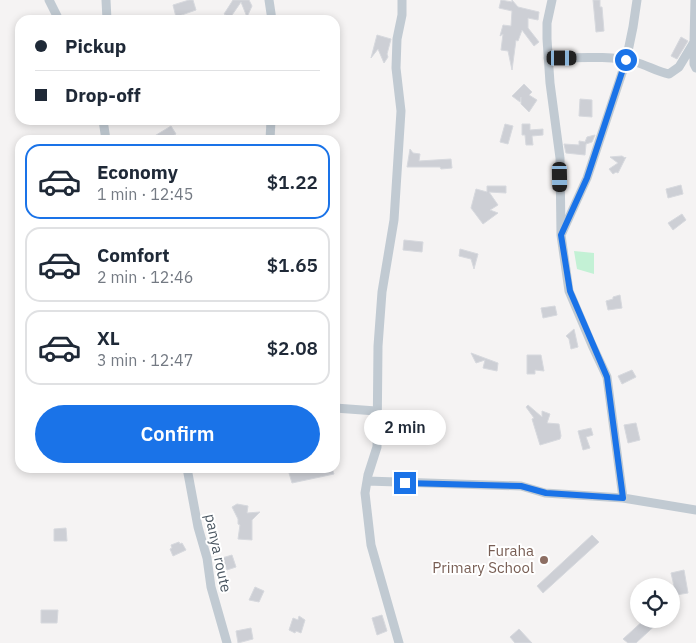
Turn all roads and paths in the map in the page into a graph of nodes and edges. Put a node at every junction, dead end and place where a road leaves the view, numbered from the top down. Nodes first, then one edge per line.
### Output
1 (49, 0) edge
2 (106, 0) edge
3 (269, 0) edge
4 (402, 0) edge
5 (552, 0) edge
6 (637, 0) edge
7 (695, 0) edge
8 (56, 15) edge
9 (107, 15) edge
10 (271, 15) edge
11 (694, 42) junction
12 (548, 58) junction
13 (626, 60) junction
14 (696, 68) edge
15 (561, 235) junction
16 (340, 408) edge
17 (376, 411) junction
18 (187, 473) edge
19 (366, 482) junction
20 (623, 498) junction
21 (696, 510) edge
22 (227, 643) edge
23 (399, 643) edge

1 - 8 street
2 - 9 street
3 - 10 street
4 - 17 street
5 - 12 street
6 - 13 street
7 - 11 street
11 - 13 street
11 - 14 street
12 - 13 street
12 - 15 street
13 - 15 street
15 - 20 street
16 - 17 street
17 - 19 street
18 - 22 street, panya route
19 - 20 street
19 - 23 street
20 - 21 street

